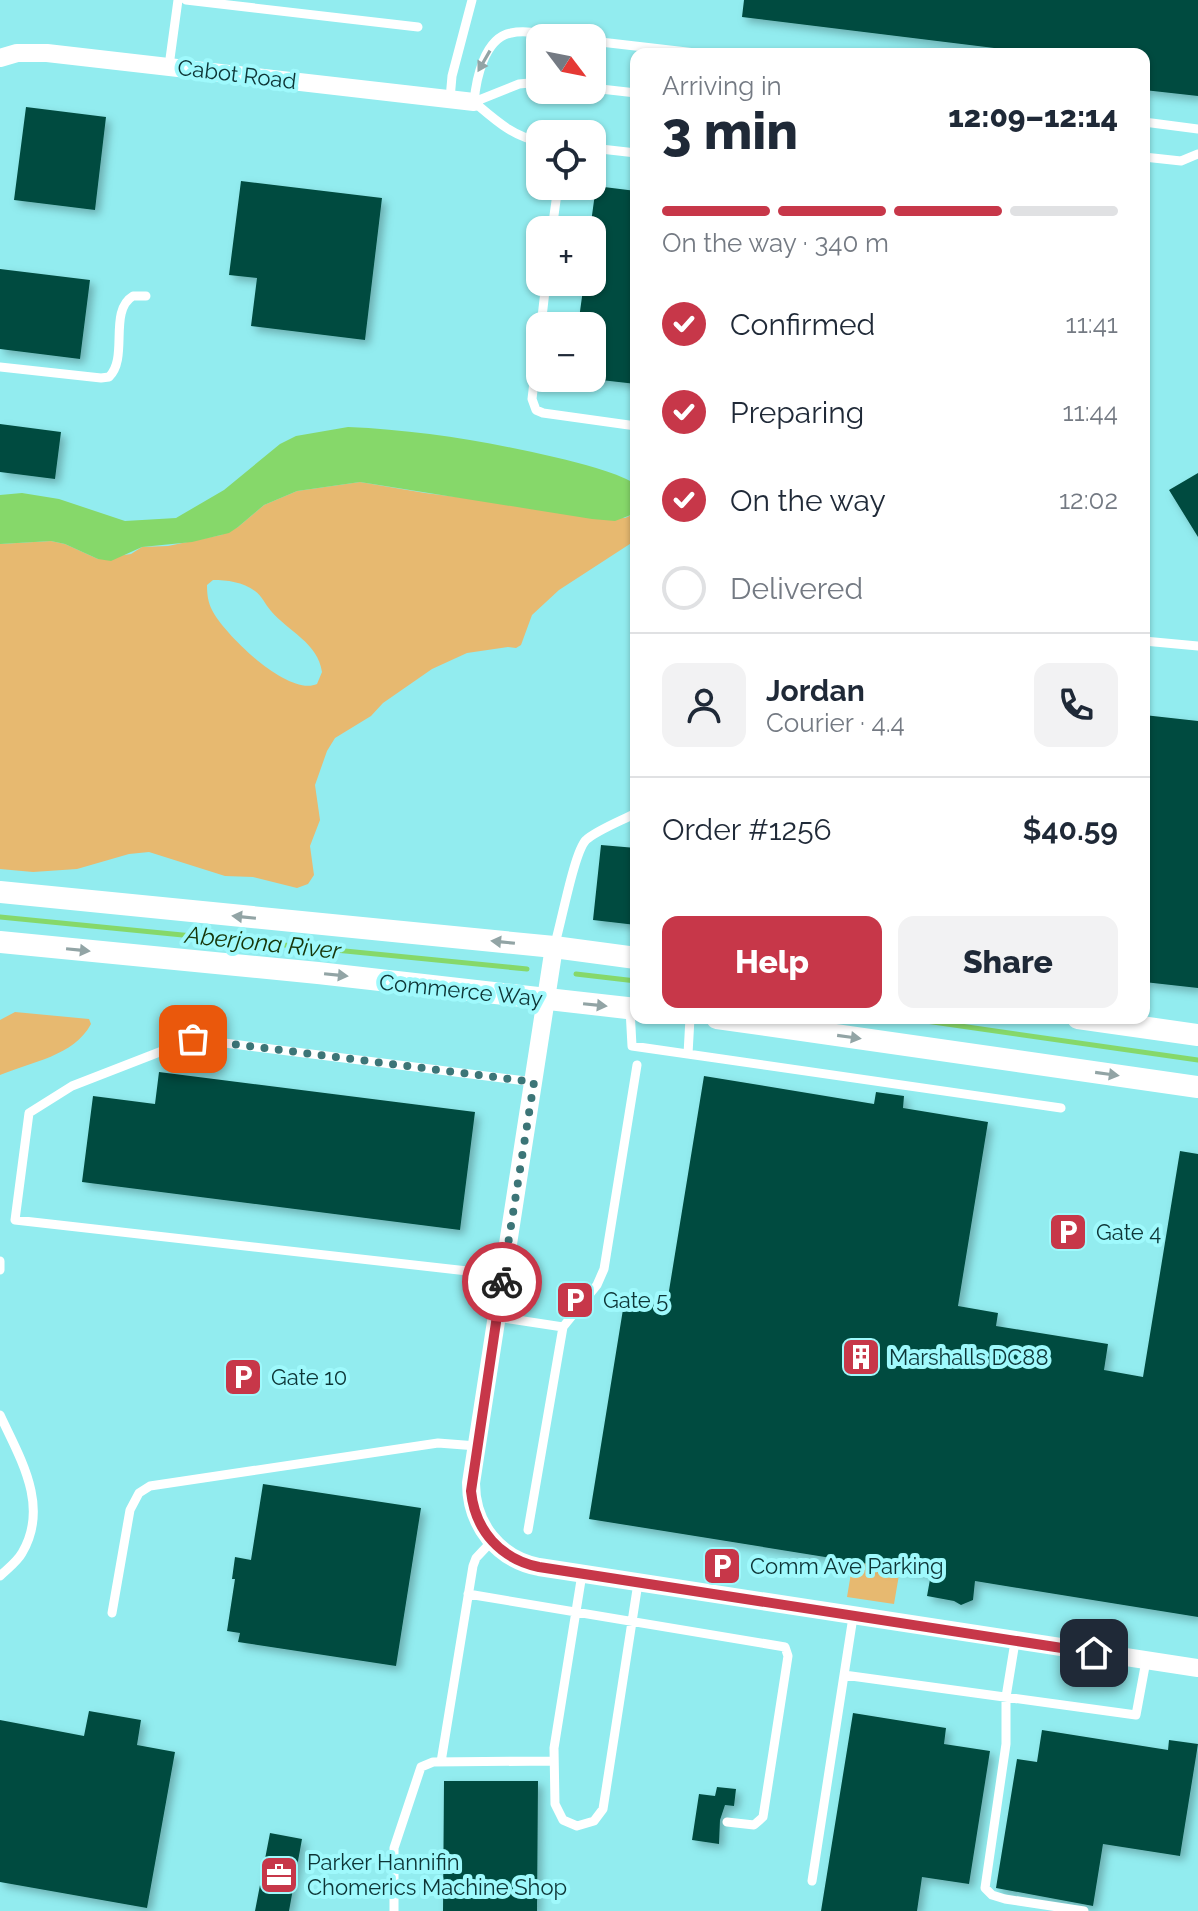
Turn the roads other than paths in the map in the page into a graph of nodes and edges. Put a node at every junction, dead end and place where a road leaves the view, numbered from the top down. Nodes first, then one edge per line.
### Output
1 (178, 0) edge
2 (186, 0) edge
3 (472, 0) edge
4 (229, 2) edge
5 (418, 27) dead end
6 (526, 33) edge
7 (606, 43) edge
8 (652, 48) edge
9 (0, 58) edge
10 (169, 66) junction
11 (526, 83) edge
12 (606, 90) edge
13 (630, 92) edge
14 (450, 99) junction
15 (474, 102) junction
16 (1150, 123) edge
17 (1198, 129) edge
18 (526, 138) edge
19 (606, 150) edge
20 (630, 152) edge
21 (1198, 154) edge
22 (1150, 158) edge
23 (146, 296) dead end
24 (0, 367) edge
25 (533, 392) edge
26 (630, 425) edge
27 (1150, 642) edge
28 (1198, 646) edge
29 (630, 816) edge
30 (0, 892) edge
31 (0, 942) edge
32 (554, 947) junction
33 (630, 957) edge
34 (547, 999) junction
35 (630, 1009) edge
36 (633, 1024) edge
37 (690, 1024) edge
38 (762, 1024) edge
39 (1120, 1024) edge
40 (1198, 1035) edge
41 (688, 1054) junction
42 (637, 1065) dead end
43 (534, 1082) junction
44 (1198, 1087) edge
45 (1061, 1108) dead end
46 (0, 1261) edge
47 (0, 1270) edge
48 (503, 1275) junction
49 (497, 1317) junction
50 (563, 1327) junction
51 (0, 1415) edge
52 (477, 1446) junction
53 (528, 1530) dead end
54 (492, 1541) junction
55 (582, 1574) junction
56 (0, 1576) edge
57 (638, 1583) junction
58 (468, 1594) junction
59 (576, 1612) junction
60 (112, 1613) dead end
61 (853, 1617) junction
62 (632, 1621) junction
63 (1015, 1642) junction
64 (1146, 1661) junction
65 (1198, 1668) edge
66 (844, 1675) junction
67 (1006, 1697) junction
68 (553, 1761) junction
69 (441, 1762) junction
70 (727, 1822) dead end
71 (812, 1881) dead end
72 (394, 1911) edge
73 (1084, 1911) edge

1 - 10 lane
2 - 4 lane
3 - 14 lane
4 - 5 lane
6 -> 15 lane
7 - 8 lane
9 - 10 street, Cabot Road
10 - 14 street, Cabot Road
11 - 15 lane
12 - 13 lane
14 - 15 street, Cabot Road
15 - 18 lane
16 - 17 lane
19 - 20 lane
21 - 22 lane
23 - 24 lane
25 - 26 lane
27 - 28 lane
29 - 32 lane
32 -> 30 street
31 -> 34 street, Commerce Way
32 - 33 street
32 - 34 street
34 -> 35 street, Commerce Way
34 - 43 street
36 - 41 lane
37 - 41 lane
38 -> 44 street
39 - 40 street
41 - 45 lane
42 - 50 lane
43 - 48 street
43 - 48 lane
46 - 47 lane
48 - 49 street
49 - 50 lane
49 - 52 street
50 - 53 lane
51 - 56 lane
52 - 54 street
52 - 60 lane
54 - 55 street
54 - 58 lane
55 - 57 street
55 - 59 lane
57 - 61 street
57 - 62 lane
58 - 59 lane
58 - 69 lane
59 - 62 lane
59 - 68 lane
61 - 63 street
61 - 66 lane
62 - 68 lane
62 - 70 lane
63 - 64 street
63 - 67 lane
64 - 65 street
64 - 67 lane
66 - 67 lane
66 - 71 lane
67 - 73 lane
68 - 69 lane
69 - 72 lane

